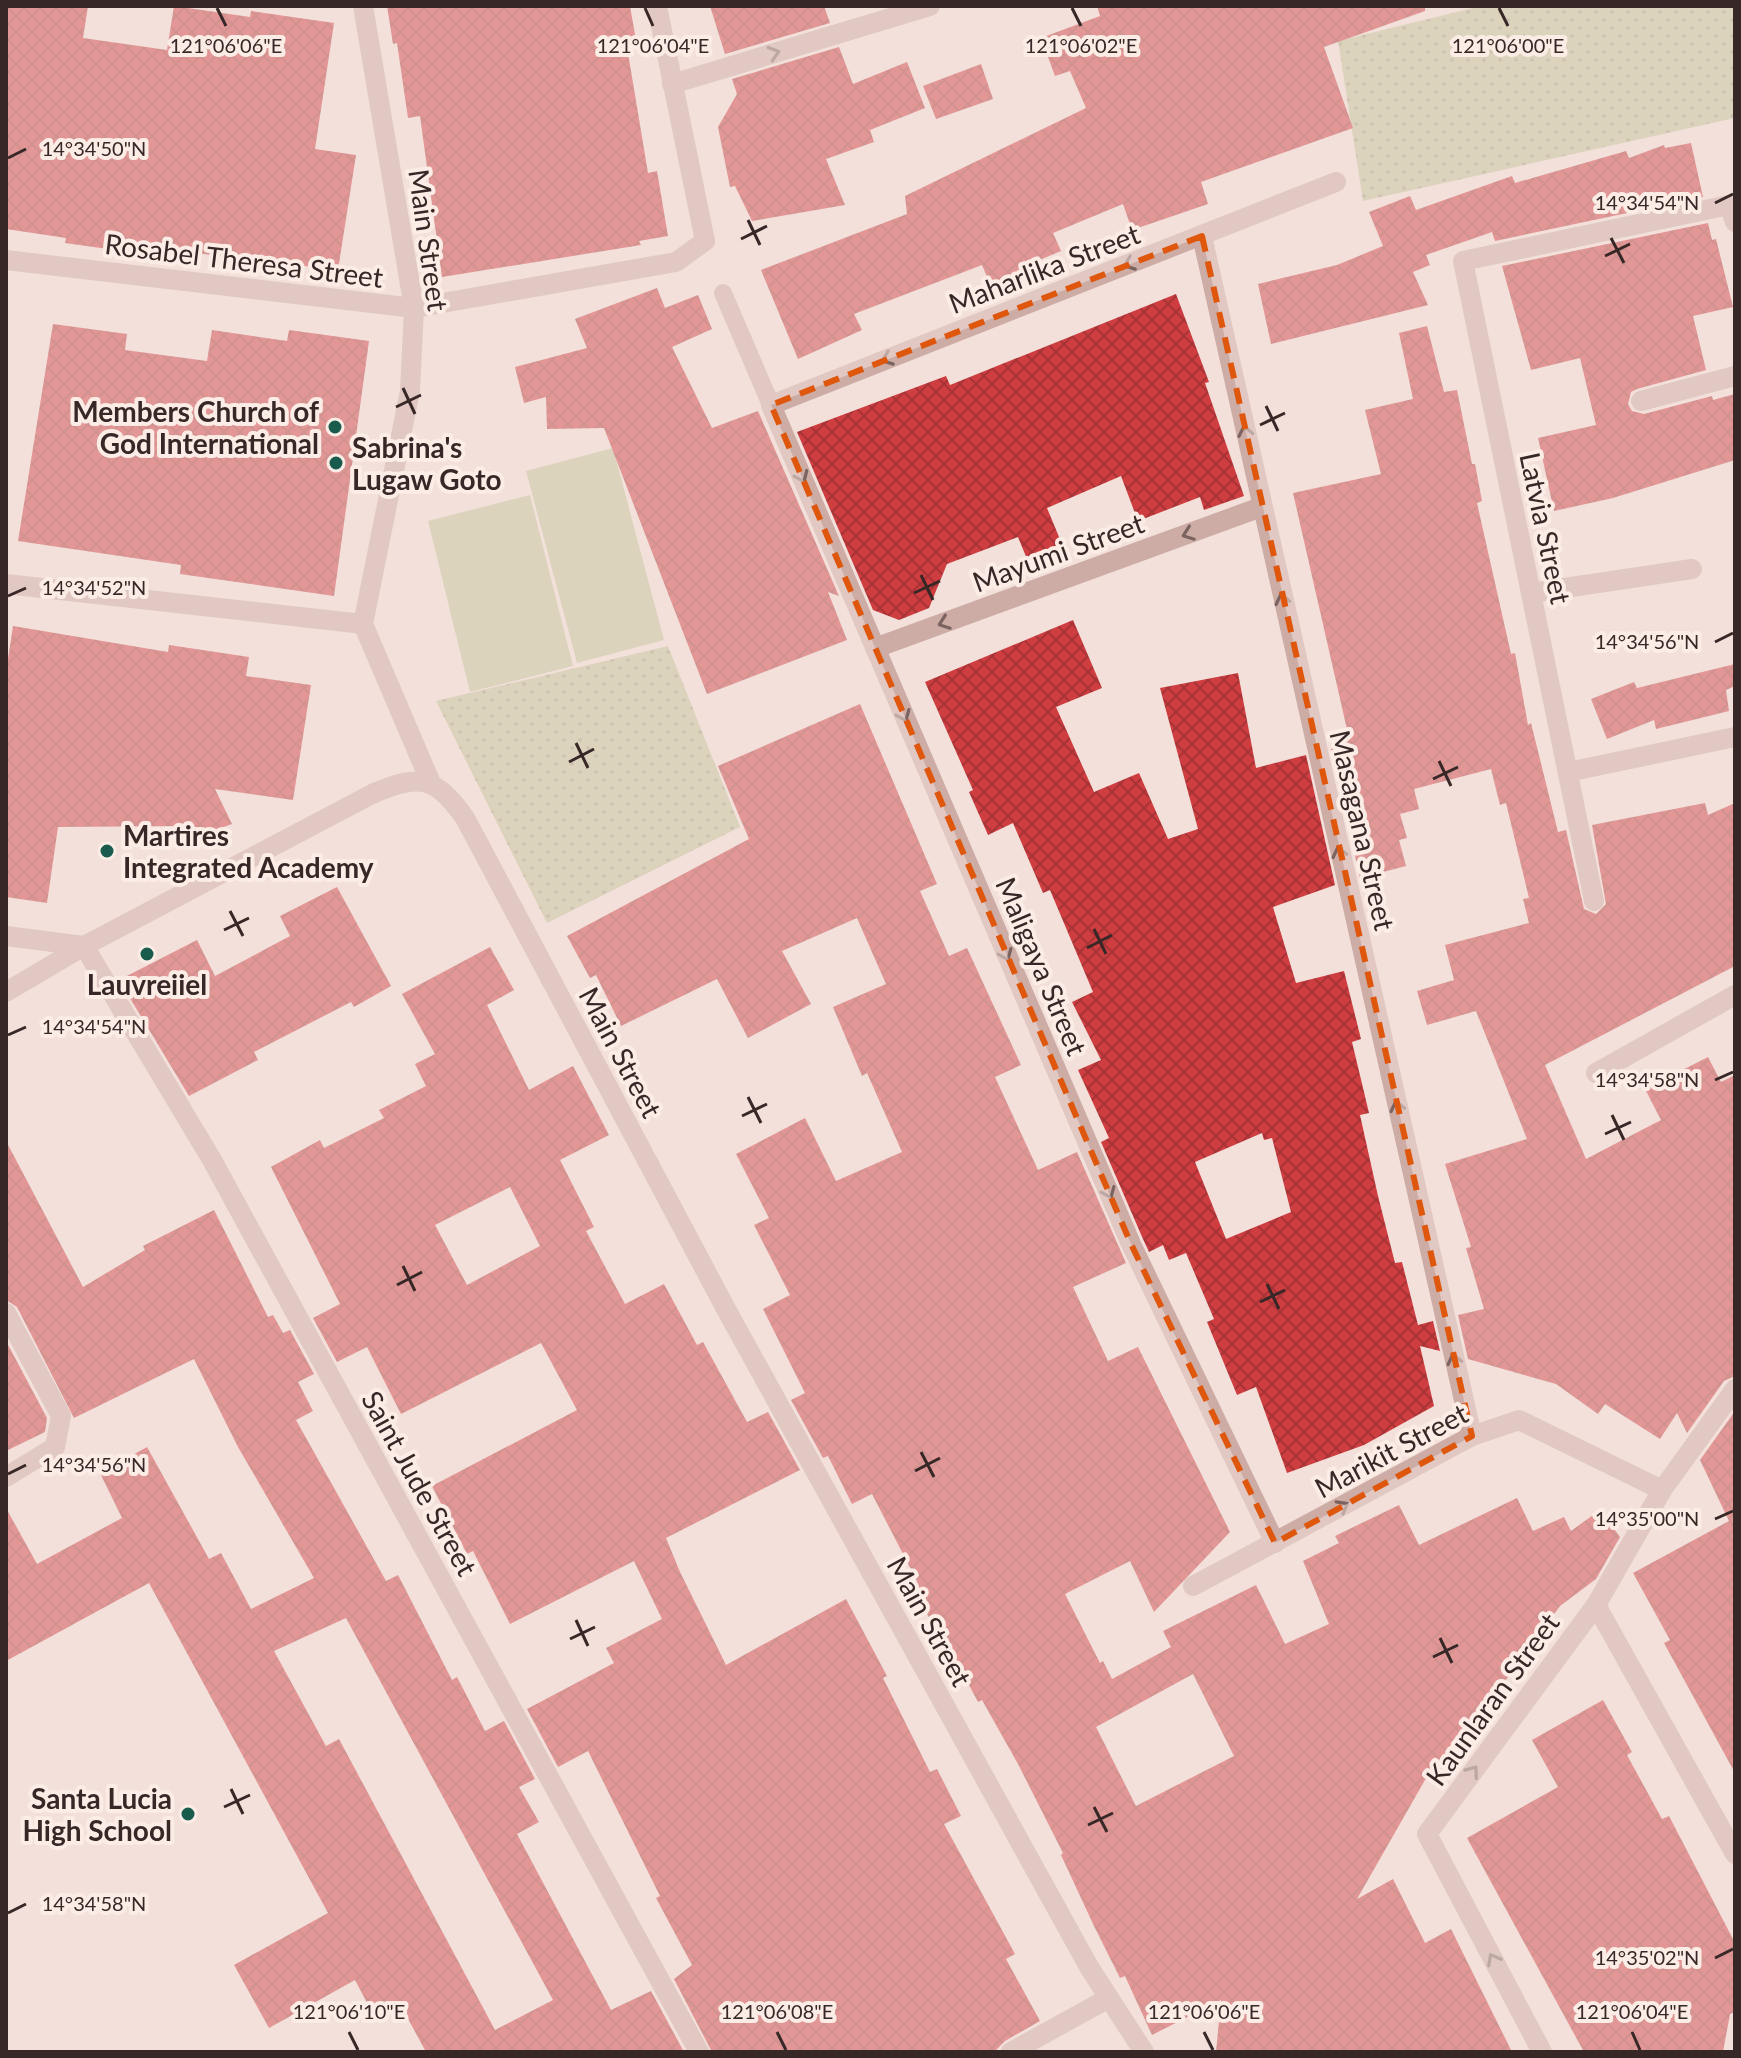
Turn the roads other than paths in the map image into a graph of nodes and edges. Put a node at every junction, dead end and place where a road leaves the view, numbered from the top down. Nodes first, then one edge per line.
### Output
1 (363, 6) edge
2 (657, 6) edge
3 (930, 6) edge
4 (672, 84) junction
5 (1336, 182) dead end
6 (1732, 214) edge
7 (1202, 236) junction
8 (6, 260) edge
9 (723, 293) dead end
10 (414, 308) junction
11 (1735, 376) edge
12 (1641, 401) dead end
13 (771, 405) junction
14 (1261, 507) junction
15 (1692, 569) dead end
16 (6, 584) edge
17 (1531, 593) junction
18 (363, 624) junction
19 (875, 648) junction
20 (1735, 737) edge
21 (1568, 772) junction
22 (430, 781) junction
23 (1594, 901) dead end
24 (6, 936) edge
25 (84, 946) junction
26 (6, 992) edge
27 (1735, 995) edge
28 (1596, 1073) dead end
29 (6, 1313) edge
30 (1735, 1389) edge
31 (1472, 1436) junction
32 (6, 1477) edge
33 (1662, 1490) junction
34 (1275, 1543) junction
35 (1193, 1586) dead end
36 (1596, 1605) junction
37 (1735, 1854) edge
38 (1107, 1999) junction
39 (699, 2052) edge
40 (1011, 2052) edge
41 (1144, 2052) edge
42 (1542, 2052) edge

1 - 10 street, Main Street
2 - 4 street
4 -> 3 street
4 - 10 street, Rosabel Theresa Street
5 - 7 street, Maharlika Street
6 - 17 street, Latvia Street
7 -> 13 street, Maharlika Street
14 -> 7 street, Masagana Street
8 - 10 street, Rosabel Theresa Street
9 - 13 lane
10 - 18 street, Main Street
11 - 12 street
13 -> 19 street, Maligaya Street
14 -> 19 street, Mayumi Street
31 -> 14 street, Masagana Street
15 - 17 street
16 - 18 street
17 - 21 street, Latvia Street
18 - 22 street, Main Street
19 -> 34 street, Maligaya Street
20 - 21 street
21 - 23 street, Latvia Street
22 - 25 street
22 - 38 street, Main Street
24 - 25 street
25 - 26 street
25 - 39 street, Saint Jude Street
27 - 28 street
29 - 32 street
30 - 33 street, Kaunlaran Street
31 - 33 street, Marikit Street
34 -> 31 street, Marikit Street
33 - 36 street, Kaunlaran Street
34 - 35 street, Marikit Street
36 - 37 street
42 -> 36 street, Kaunlaran Street
38 - 40 street
38 - 41 street, Main Street

